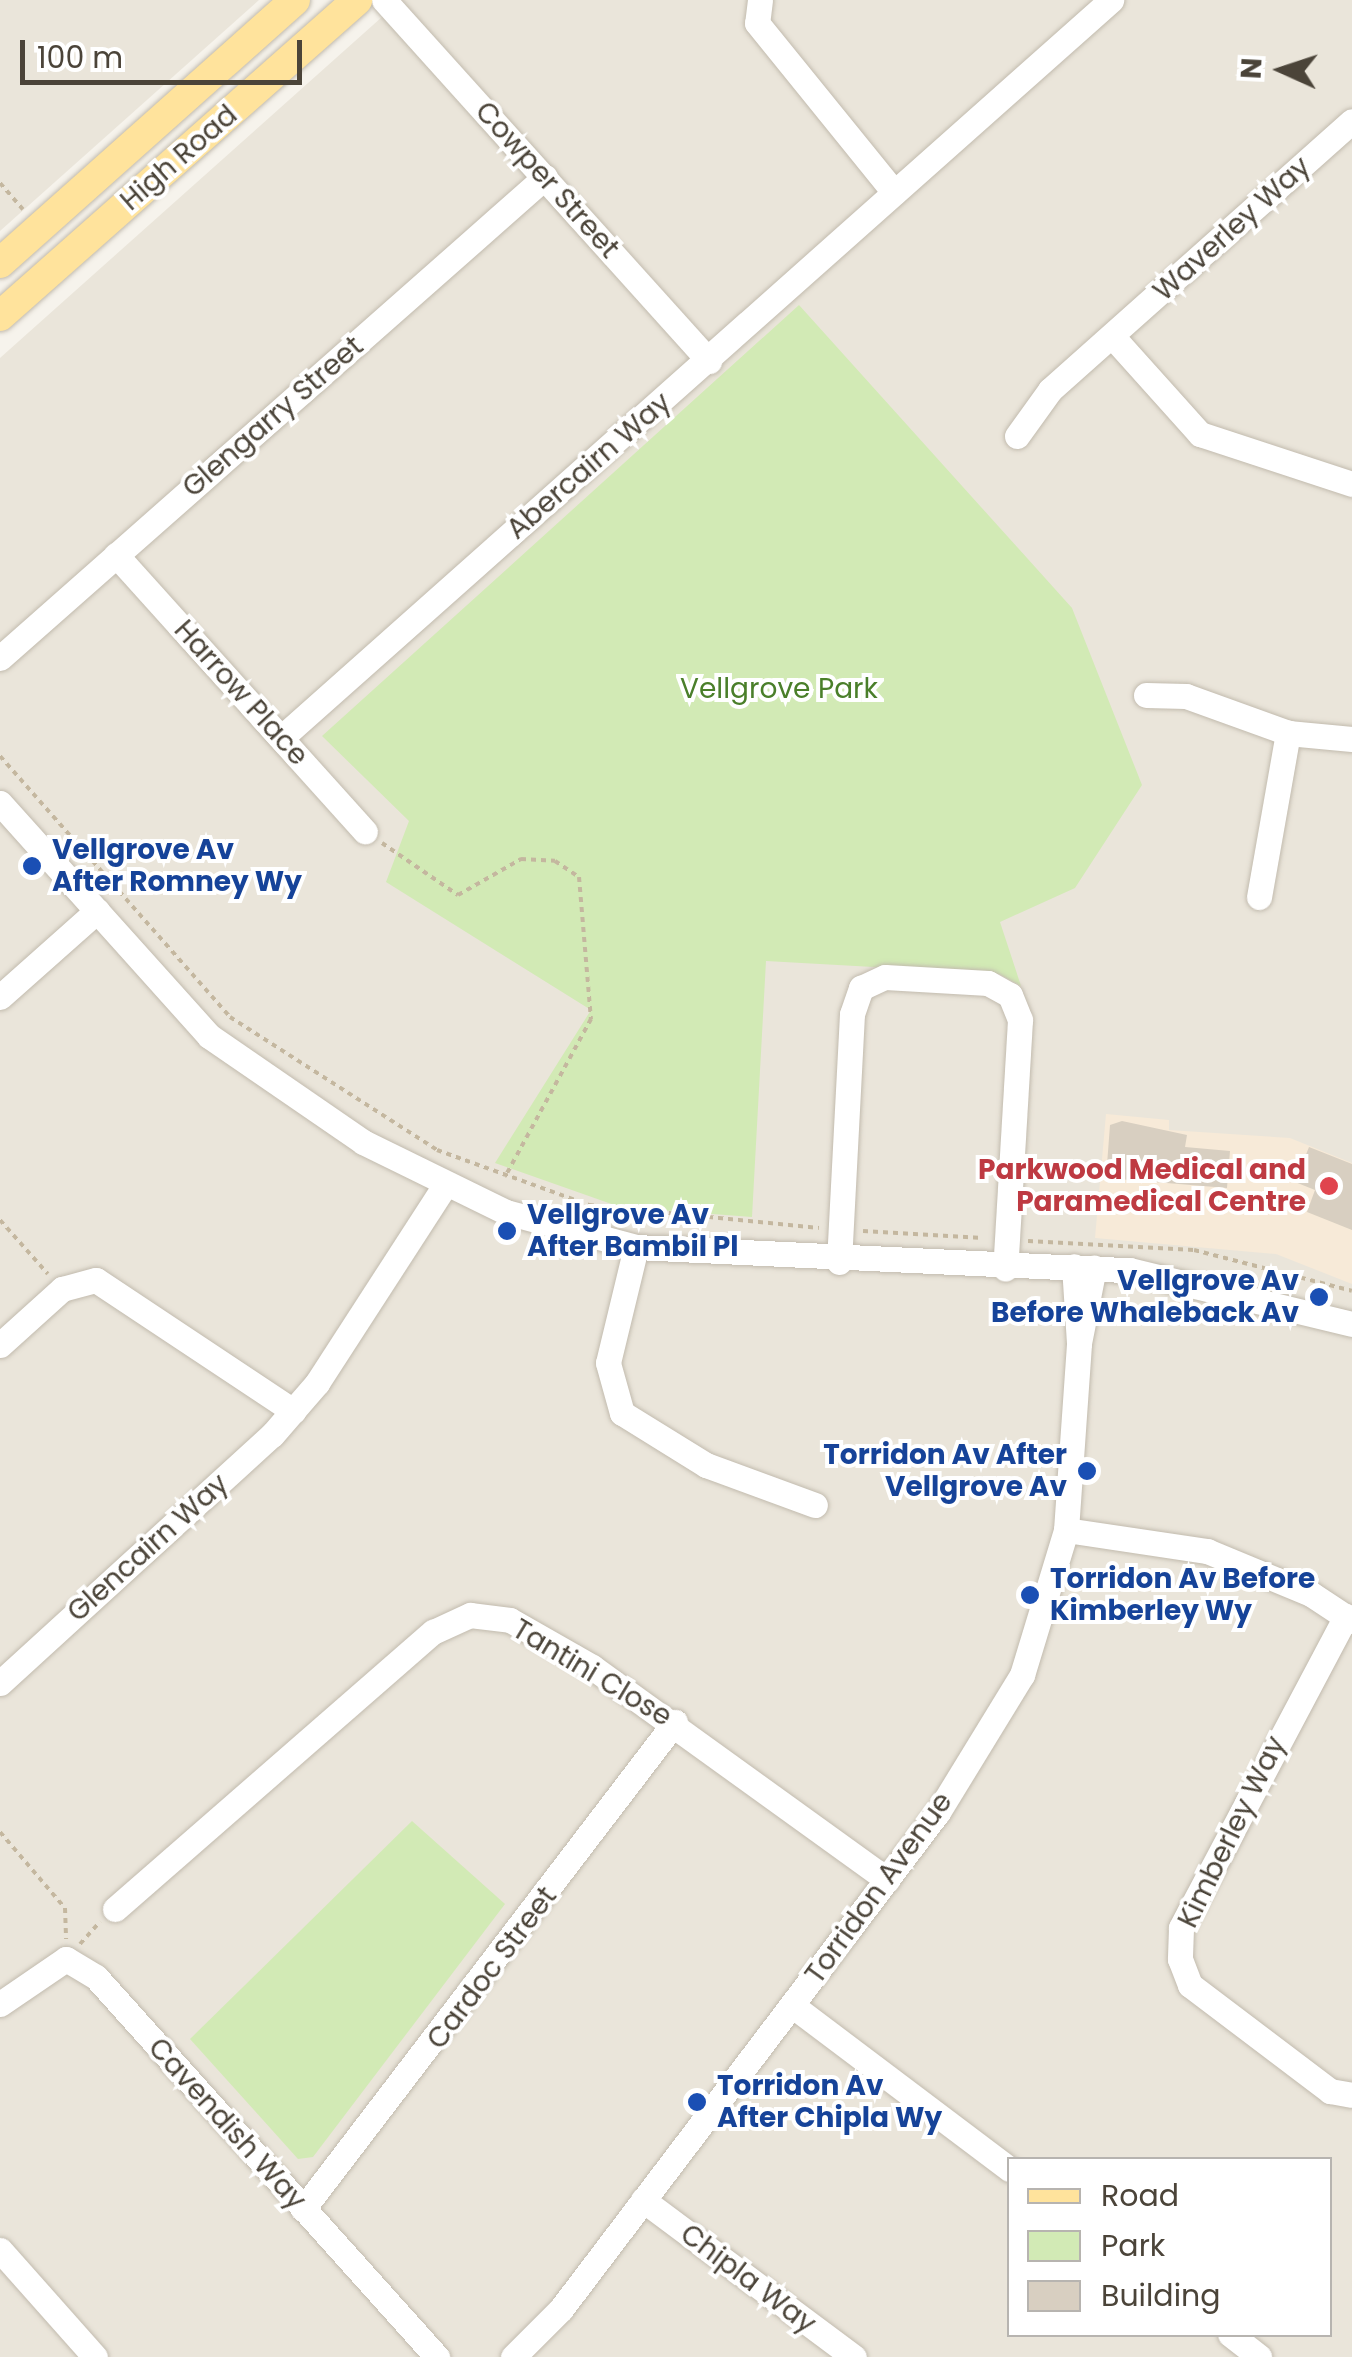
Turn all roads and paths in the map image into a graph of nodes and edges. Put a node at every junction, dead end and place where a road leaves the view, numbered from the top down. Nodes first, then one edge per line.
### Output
1 (295, 0) edge
2 (358, 0) edge
3 (384, 0) edge
4 (760, 0) edge
5 (1110, 0) edge
6 (1352, 121) edge
7 (545, 177) junction
8 (0, 183) edge
9 (894, 192) junction
10 (29, 216) dead end
11 (0, 262) edge
12 (0, 316) edge
13 (1112, 336) junction
14 (709, 361) junction
15 (1017, 436) dead end
16 (1352, 484) edge
17 (116, 555) junction
18 (0, 658) edge
19 (1146, 695) dead end
20 (1288, 733) junction
21 (281, 738) junction
22 (1352, 739) edge
23 (0, 756) edge
24 (0, 803) edge
25 (365, 832) joint
26 (1260, 898) dead end
27 (97, 911) junction
28 (0, 997) edge
29 (505, 1178) junction
30 (444, 1187) junction
31 (0, 1220) edge
32 (840, 1230) junction
33 (1007, 1239) junction
34 (636, 1247) junction
35 (839, 1262) junction
36 (1009, 1270) junction
37 (1084, 1274) junction
38 (62, 1289) junction
39 (1352, 1291) edge
40 (1352, 1324) edge
41 (0, 1345) edge
42 (294, 1410) junction
43 (816, 1505) dead end
44 (1066, 1530) junction
45 (1349, 1619) edge
46 (0, 1684) edge
47 (676, 1722) junction
48 (0, 1832) edge
49 (887, 1880) junction
50 (115, 1909) joint
51 (66, 1959) junction
52 (0, 2004) edge
53 (793, 2006) junction
54 (1352, 2095) edge
55 (1007, 2167) edge
56 (643, 2200) junction
57 (304, 2209) junction
58 (0, 2250) edge
59 (1234, 2337) edge
60 (849, 2355) edge
61 (95, 2357) edge
62 (437, 2357) edge
63 (512, 2357) edge
64 (1258, 2357) edge

1 - 11 main road, High Road
2 - 12 main road, High Road
3 - 7 street, Cowper Street
4 - 9 street
5 - 9 street, Abercairn Way
6 - 13 street, Waverley Way
7 - 14 street, Cowper Street
7 - 17 street, Glengarry Street
8 - 10 path
9 - 14 street, Abercairn Way
13 - 15 street, Waverley Way
13 - 16 street
14 - 21 street, Abercairn Way
17 - 18 street, Glengarry Street
17 - 21 street, Harrow Place
19 - 20 street
20 - 22 street
20 - 26 street
21 - 25 street, Harrow Place
23 - 29 path
24 - 27 street
25 - 29 path
27 - 28 street
27 - 30 street
29 - 32 path
30 - 34 street
30 - 42 street, Glencairn Way
31 - 38 path
32 - 33 path
32 - 33 street
32 - 35 street
33 - 36 street
33 - 39 path
34 - 35 street
34 - 43 street
35 - 36 street
36 - 37 street
37 - 40 street
37 - 44 street, Torridon Avenue
38 - 41 street
38 - 42 street
42 - 46 street, Glencairn Way
44 - 45 street, Kimberley Way
44 - 49 street, Torridon Avenue
45 - 54 street, Kimberley Way
47 - 49 street, Tantini Close
47 - 50 street, Tantini Close
47 - 57 street, Cardoc Street
48 - 51 path
49 - 53 street, Torridon Avenue
50 - 51 path
51 - 52 street
51 - 57 street, Cavendish Way
53 - 55 street
53 - 56 street, Torridon Avenue
56 - 60 street, Chipla Way
56 - 63 street, Torridon Avenue
57 - 62 street, Cavendish Way
58 - 61 street
59 - 64 street

